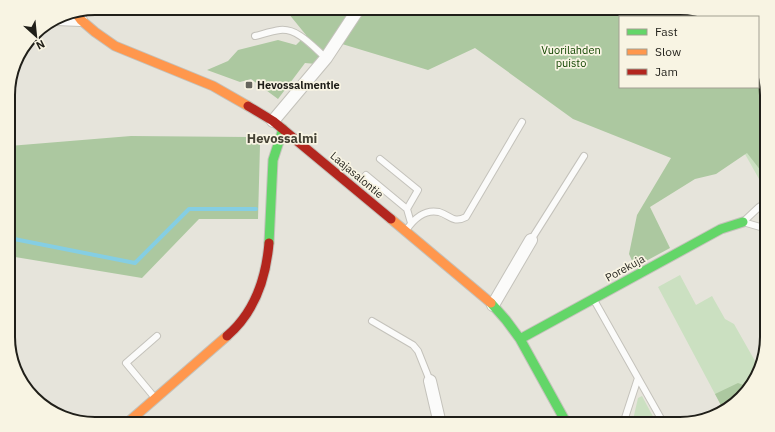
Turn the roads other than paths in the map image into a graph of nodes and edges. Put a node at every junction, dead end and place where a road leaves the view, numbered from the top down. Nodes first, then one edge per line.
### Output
1 (354, 15) edge
2 (79, 17) edge
3 (255, 36) dead end
4 (326, 58) junction
5 (273, 121) junction
6 (522, 122) dead end
7 (283, 129) junction
8 (584, 156) dead end
9 (380, 159) dead end
10 (366, 175) dead end
11 (760, 207) edge
12 (407, 209) junction
13 (743, 222) junction
14 (411, 223) junction
15 (760, 227) edge
16 (406, 231) junction
17 (532, 240) joint
18 (594, 299) junction
19 (493, 304) junction
20 (372, 321) dead end
21 (157, 336) dead end
22 (520, 339) junction
23 (638, 378) junction
24 (430, 381) joint
25 (155, 398) junction
26 (134, 417) edge
27 (438, 417) edge
28 (563, 417) edge
29 (625, 417) edge
30 (660, 417) edge

1 - 4 street
2 - 5 main road, Laajasalontie
3 - 4 lane
4 - 5 street
5 - 7 main road, Laajasalontie
6 - 14 lane
7 - 16 main road, Laajasalontie
7 - 25 main road
8 - 17 lane
9 - 12 lane
10 - 12 lane
11 - 13 lane
12 - 14 lane
13 - 15 lane
13 - 18 main road, Porekuja
14 - 16 lane
16 - 19 main road, Laajasalontie
17 - 19 street
18 - 22 main road, Porekuja
18 - 23 lane
19 - 22 main road, Laajasalontie
20 - 24 lane
21 - 25 lane
22 - 28 main road, Laajasalontie
23 - 29 lane
23 - 30 lane
24 - 27 street
25 - 26 main road

